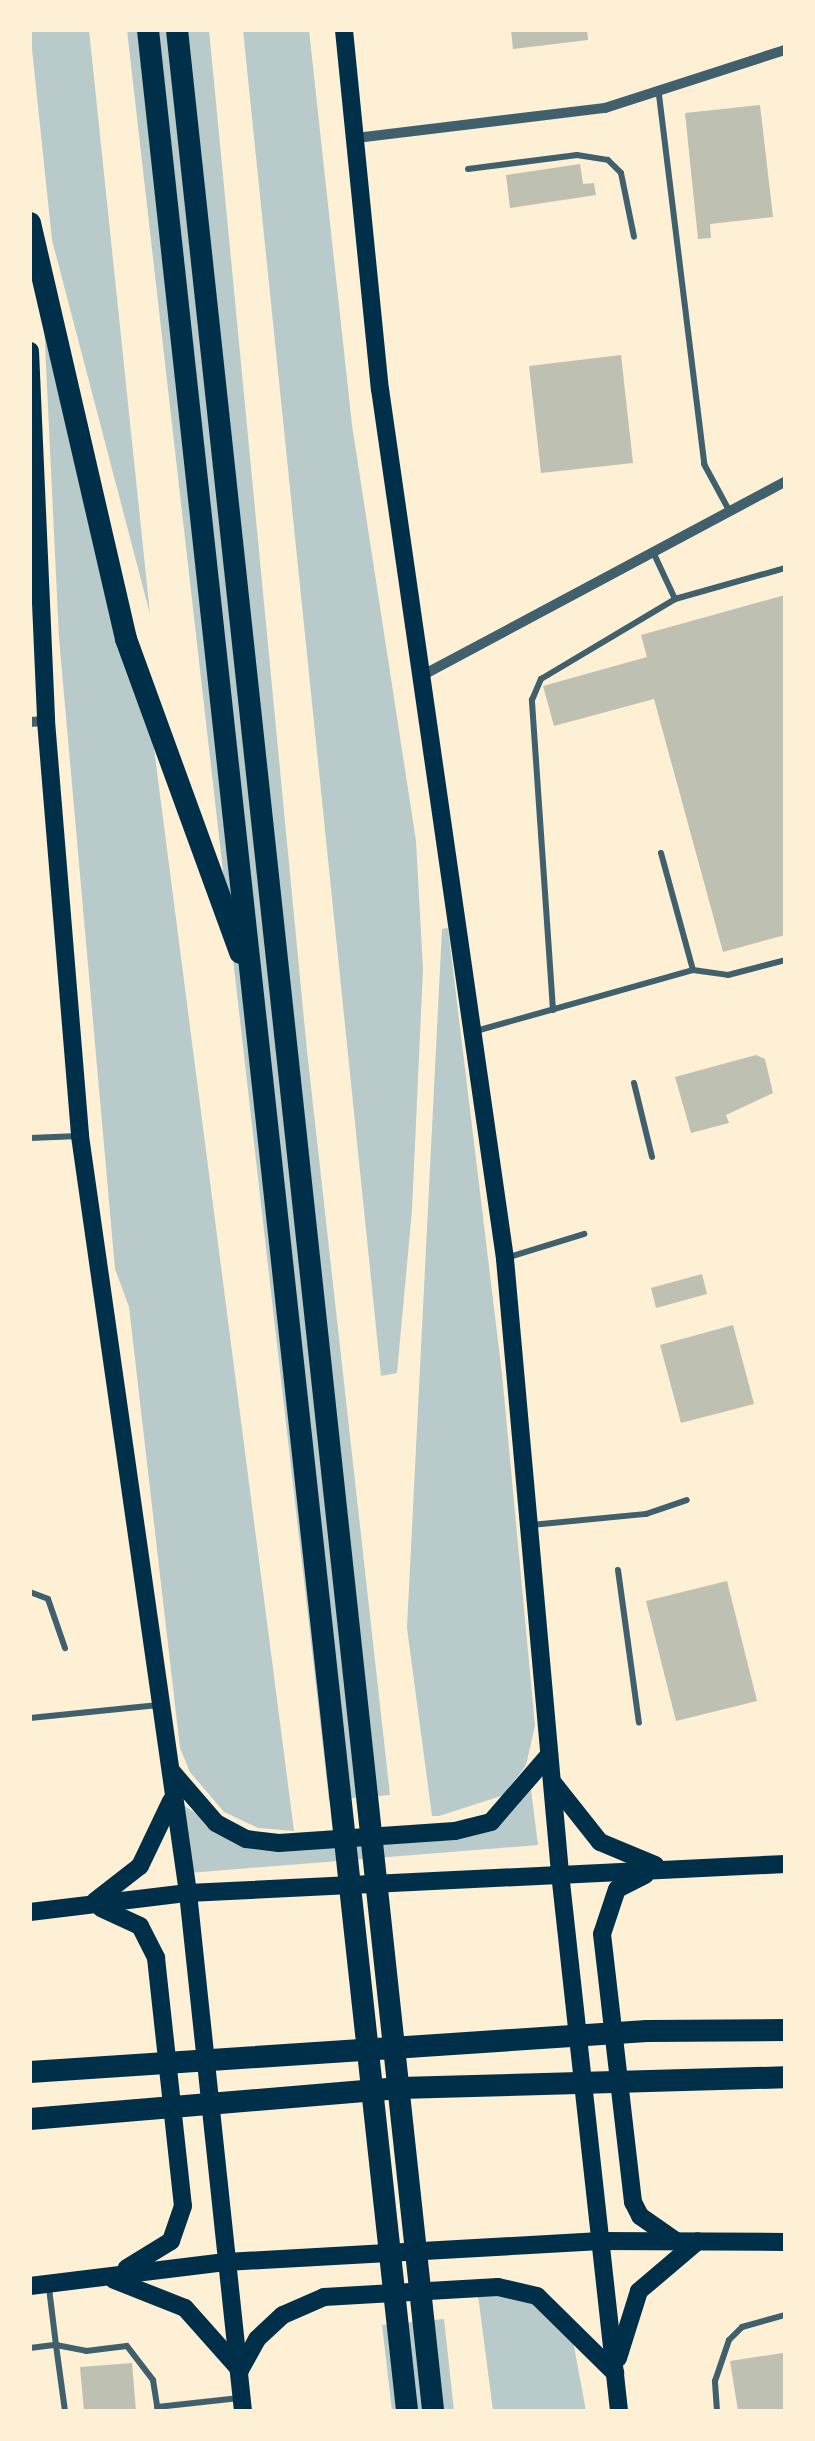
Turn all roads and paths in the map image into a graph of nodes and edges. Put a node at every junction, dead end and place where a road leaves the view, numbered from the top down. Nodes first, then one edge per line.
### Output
1 (148, 30) edge
2 (177, 30) edge
3 (344, 30) edge
4 (785, 50) edge
5 (658, 94) junction
6 (356, 138) junction
7 (468, 170) dead end
8 (30, 223) edge
9 (634, 237) dead end
10 (30, 351) edge
11 (785, 482) edge
12 (730, 512) junction
13 (654, 554) junction
14 (785, 568) edge
15 (676, 599) junction
16 (423, 675) junction
17 (38, 722) edge
18 (661, 853) dead end
19 (785, 960) edge
20 (693, 970) junction
21 (254, 990) junction
22 (553, 1010) junction
23 (476, 1032) junction
24 (634, 1083) dead end
25 (80, 1136) junction
26 (30, 1138) edge
27 (652, 1157) dead end
28 (584, 1234) dead end
29 (505, 1259) junction
30 (687, 1500) dead end
31 (530, 1525) junction
32 (618, 1570) dead end
33 (30, 1592) edge
34 (65, 1648) dead end
35 (159, 1704) junction
36 (30, 1718) edge
37 (639, 1724) dead end
38 (549, 1755) junction
39 (169, 1768) junction
40 (553, 1784) junction
41 (173, 1796) junction
42 (785, 1864) edge
43 (664, 1868) junction
44 (560, 1873) junction
45 (188, 1894) junction
46 (89, 1905) junction
47 (30, 1912) edge
48 (785, 2030) edge
49 (30, 2072) edge
50 (785, 2077) edge
51 (30, 2119) edge
52 (600, 2241) junction
53 (676, 2241) junction
54 (699, 2241) junction
55 (785, 2242) edge
56 (226, 2262) junction
57 (103, 2277) junction
58 (39, 2285) edge
59 (785, 2315) edge
60 (56, 2345) junction
61 (30, 2348) edge
62 (240, 2370) junction
63 (615, 2374) junction
64 (243, 2404) edge
65 (157, 2409) edge
66 (65, 2411) edge
67 (407, 2411) edge
68 (433, 2411) edge
69 (619, 2411) edge
70 (717, 2411) edge

1 - 21 highway
2 - 68 highway
3 - 6 main road
4 - 5 street
5 - 6 street
5 - 12 lane
6 - 16 main road
7 - 9 lane
8 - 21 highway
10 - 17 main road
11 - 12 street
12 - 13 street
13 - 15 lane
13 - 16 street
14 - 15 lane
15 - 22 lane
16 - 23 main road
17 - 25 main road
18 - 20 lane
19 - 20 lane
20 - 22 lane
21 - 67 highway
22 - 23 lane
23 - 29 main road
24 - 27 lane
25 - 26 lane
25 - 35 main road
28 - 29 lane
29 - 31 main road
30 - 31 lane
31 - 38 main road
32 - 37 lane
33 - 34 lane
35 - 36 lane
35 - 39 main road
38 - 39 main road
38 - 40 main road
39 - 41 main road
40 - 43 main road
40 - 44 main road
41 - 45 main road
41 - 46 main road
42 - 43 main road
43 - 44 main road
43 - 53 main road
44 - 45 main road
44 - 52 main road
45 - 46 main road
45 - 56 main road
46 - 47 main road
46 - 57 main road
48 - 49 highway
50 - 51 highway
52 - 53 main road
52 - 56 main road
52 - 63 main road
53 - 54 main road
54 - 55 main road
54 - 63 main road
56 - 57 main road
56 - 62 main road
57 - 58 main road
57 - 62 main road
58 - 60 lane
59 - 70 lane
60 - 61 lane
60 - 65 lane
60 - 66 lane
62 - 63 main road
62 - 64 main road
63 - 69 main road
64 - 65 lane

